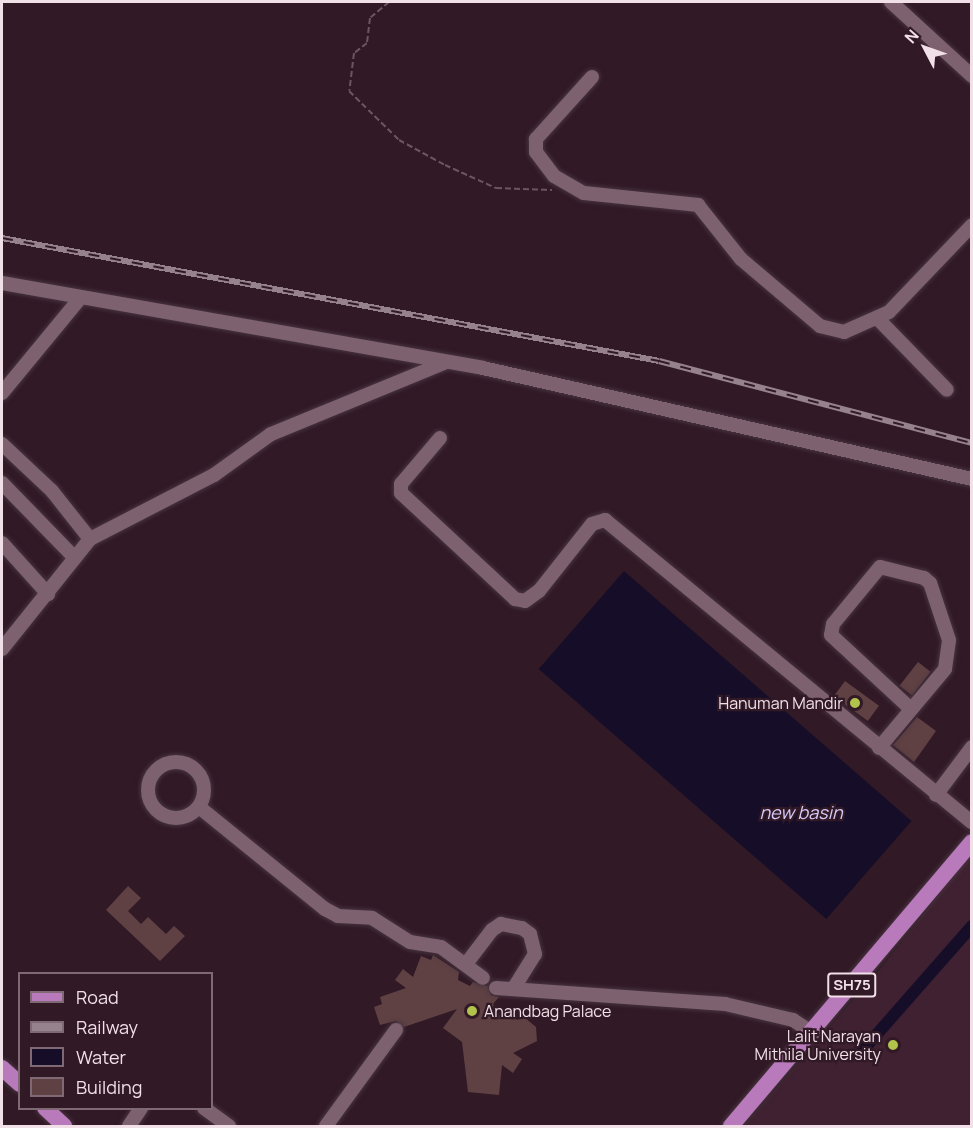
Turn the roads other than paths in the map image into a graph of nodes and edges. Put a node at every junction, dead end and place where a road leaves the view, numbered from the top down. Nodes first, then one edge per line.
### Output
1 (891, 2) edge
2 (972, 76) edge
3 (592, 78) dead end
4 (972, 225) edge
5 (2, 283) edge
6 (81, 297) junction
7 (877, 318) junction
8 (444, 363) junction
9 (947, 390) dead end
10 (2, 393) edge
11 (440, 438) dead end
12 (2, 444) edge
13 (972, 479) edge
14 (2, 483) edge
15 (90, 538) junction
16 (2, 543) edge
17 (74, 557) junction
18 (48, 594) junction
19 (2, 649) edge
20 (911, 709) junction
21 (972, 747) edge
22 (879, 748) junction
23 (936, 795) junction
24 (199, 807) junction
25 (972, 822) edge
26 (972, 842) edge
27 (466, 964) junction
28 (483, 978) dead end
29 (496, 988) dead end
30 (514, 988) junction
31 (396, 1030) dead end
32 (813, 1033) junction
33 (2, 1068) edge
34 (18, 1082) edge
35 (47, 1110) edge
36 (140, 1110) edge
37 (207, 1110) edge
38 (64, 1126) edge
39 (129, 1126) edge
40 (229, 1126) edge
41 (326, 1126) edge
42 (731, 1126) edge

1 - 2 street
3 - 7 street
4 - 7 street
5 - 6 street
6 - 8 street
6 - 10 street
7 - 9 street
8 - 13 street
8 - 15 street
11 - 22 street
12 - 15 street
14 - 17 street
15 - 17 street
16 - 18 street
17 - 18 street
18 - 19 street
20 - 20 street
20 - 22 street
21 - 23 street
22 - 23 street
23 - 25 street
24 - 24 street
24 - 27 street
26 - 32 main road, SH75
27 - 28 street
27 - 30 street
29 - 30 street
30 - 32 street
31 - 41 street
32 - 42 main road, SH75
33 - 34 main road
35 - 38 main road
36 - 39 street
37 - 40 street

